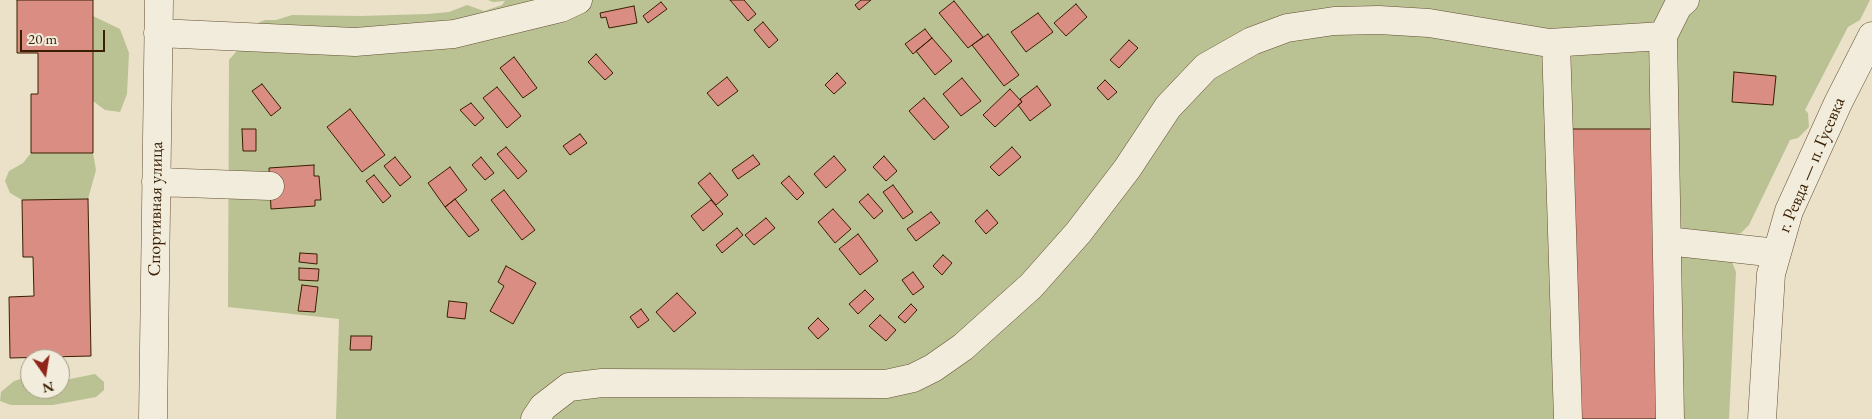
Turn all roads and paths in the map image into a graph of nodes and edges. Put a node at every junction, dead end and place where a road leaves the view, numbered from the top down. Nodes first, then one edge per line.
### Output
1 (159, 0) edge
2 (578, 0) edge
3 (1685, 0) edge
4 (158, 33) junction
5 (1663, 36) junction
6 (1872, 36) edge
7 (1556, 43) junction
8 (156, 182) junction
9 (270, 186) dead end
10 (1667, 241) junction
11 (1777, 253) junction
12 (153, 419) edge
13 (535, 419) edge
14 (1568, 419) edge
15 (1670, 419) edge
16 (1762, 419) edge

1 - 4 street, Спортивная улица
2 - 4 street
3 - 5 street
4 - 8 street, Спортивная улица
5 - 7 street
5 - 10 street
6 - 11 street, г. Ревда — п. Гусевка
7 - 13 street
7 - 14 street
8 - 9 street
8 - 12 street, Спортивная улица
10 - 11 street
10 - 15 street
11 - 16 street, г. Ревда — п. Гусевка

